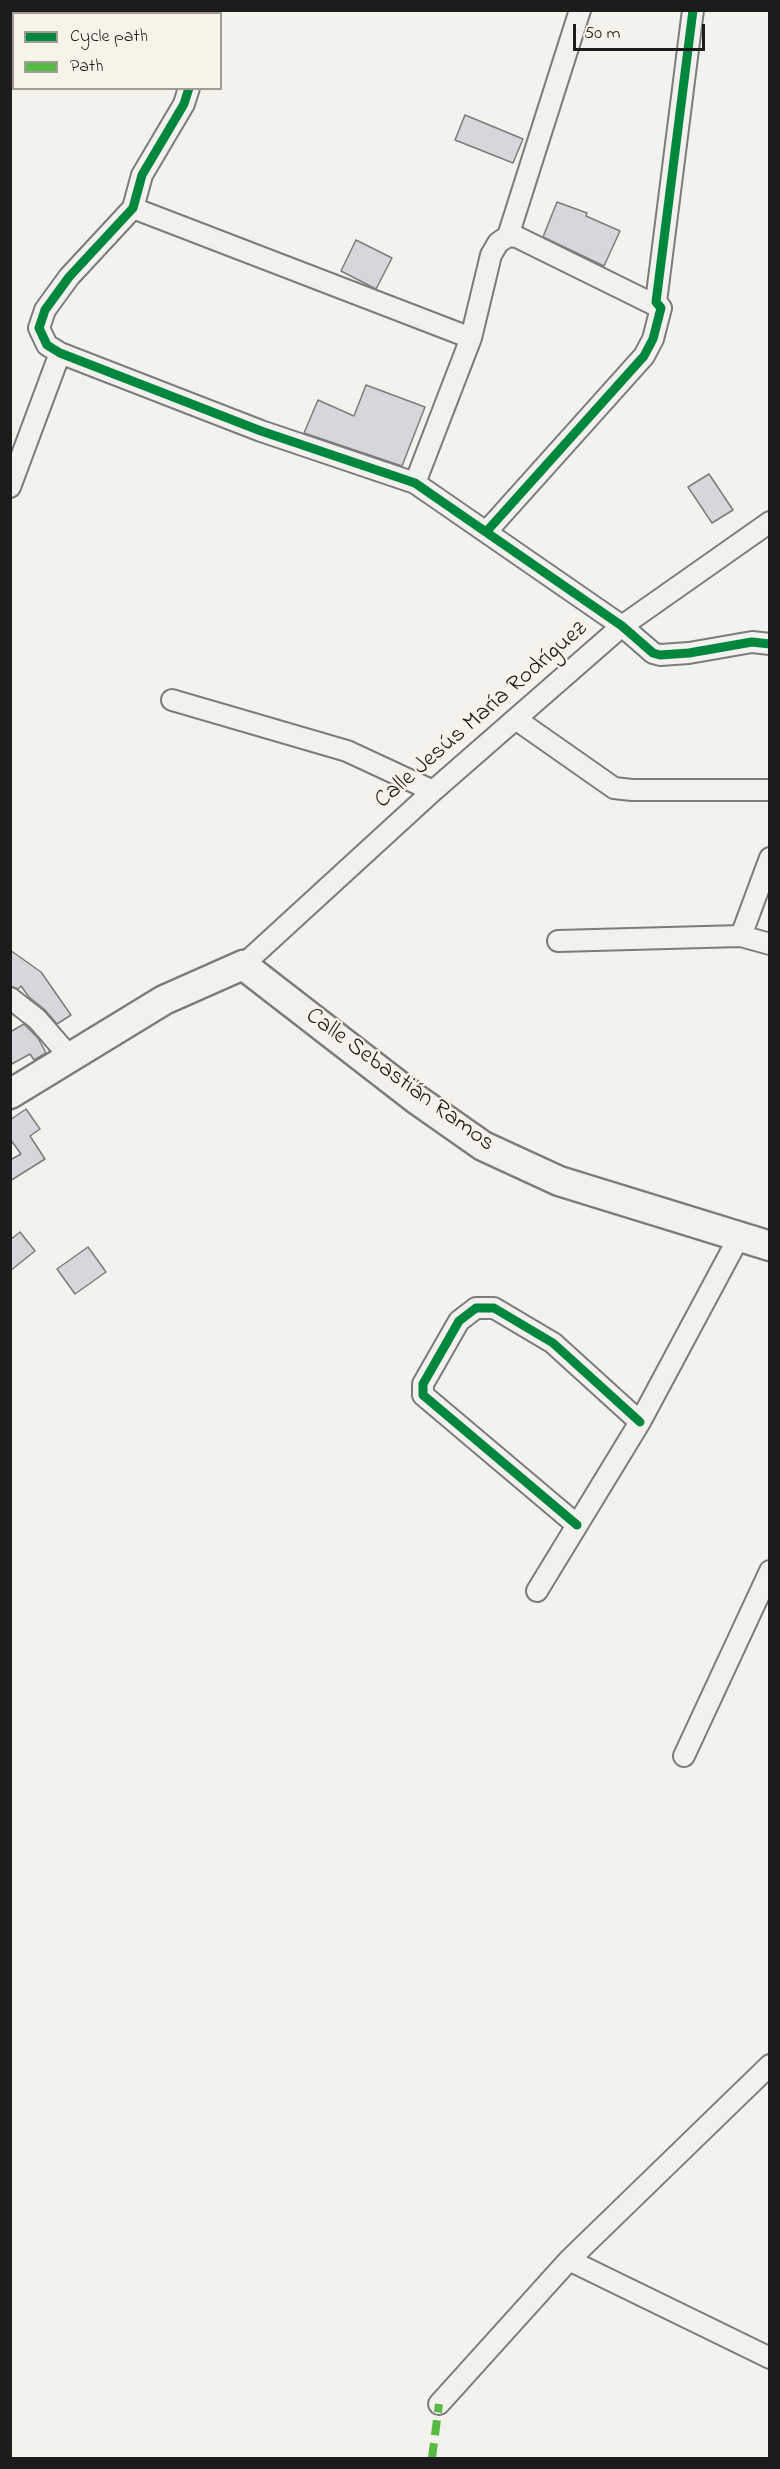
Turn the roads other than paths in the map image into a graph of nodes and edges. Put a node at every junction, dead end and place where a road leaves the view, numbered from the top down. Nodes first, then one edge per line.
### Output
1 (580, 10) edge
2 (693, 10) edge
3 (188, 90) edge
4 (133, 208) junction
5 (508, 236) junction
6 (661, 308) junction
7 (471, 338) junction
8 (60, 353) junction
9 (415, 483) junction
10 (10, 487) edge
11 (770, 522) edge
12 (488, 531) junction
13 (622, 626) junction
14 (770, 644) edge
15 (172, 700) dead end
16 (517, 720) junction
17 (770, 790) edge
18 (433, 791) junction
19 (770, 858) edge
20 (741, 936) junction
21 (558, 941) dead end
22 (770, 944) edge
23 (243, 965) junction
24 (10, 998) edge
25 (70, 1057) junction
26 (10, 1094) edge
27 (739, 1237) junction
28 (770, 1246) edge
29 (640, 1422) junction
30 (577, 1525) junction
31 (770, 1571) edge
32 (537, 1591) dead end
33 (684, 1756) dead end
34 (770, 2065) edge
35 (569, 2260) junction
36 (770, 2358) edge
37 (439, 2404) dead end

1 - 5 street
2 - 6 street
3 - 4 street
4 - 7 street
4 - 8 street
5 - 6 street
5 - 7 street
6 - 12 street
7 - 9 street
8 - 9 street
8 - 10 street
9 - 12 street
11 - 13 street, Calle Jesús María Rodríguez
12 - 13 street
13 - 14 street
13 - 16 street, Calle Jesús María Rodríguez
15 - 18 street
16 - 17 street
16 - 18 street, Calle Jesús María Rodríguez
18 - 23 street, Calle Jesús María Rodríguez
19 - 20 street
20 - 21 street
20 - 22 street
23 - 25 main road
23 - 27 main road, Calle Sebastián Ramos
24 - 25 street
25 - 26 main road
27 - 28 main road, Calle Sebastián Ramos
27 - 29 street
29 - 30 street
29 - 30 street
30 - 32 street
31 - 33 street
34 - 35 street
35 - 36 street
35 - 37 street

